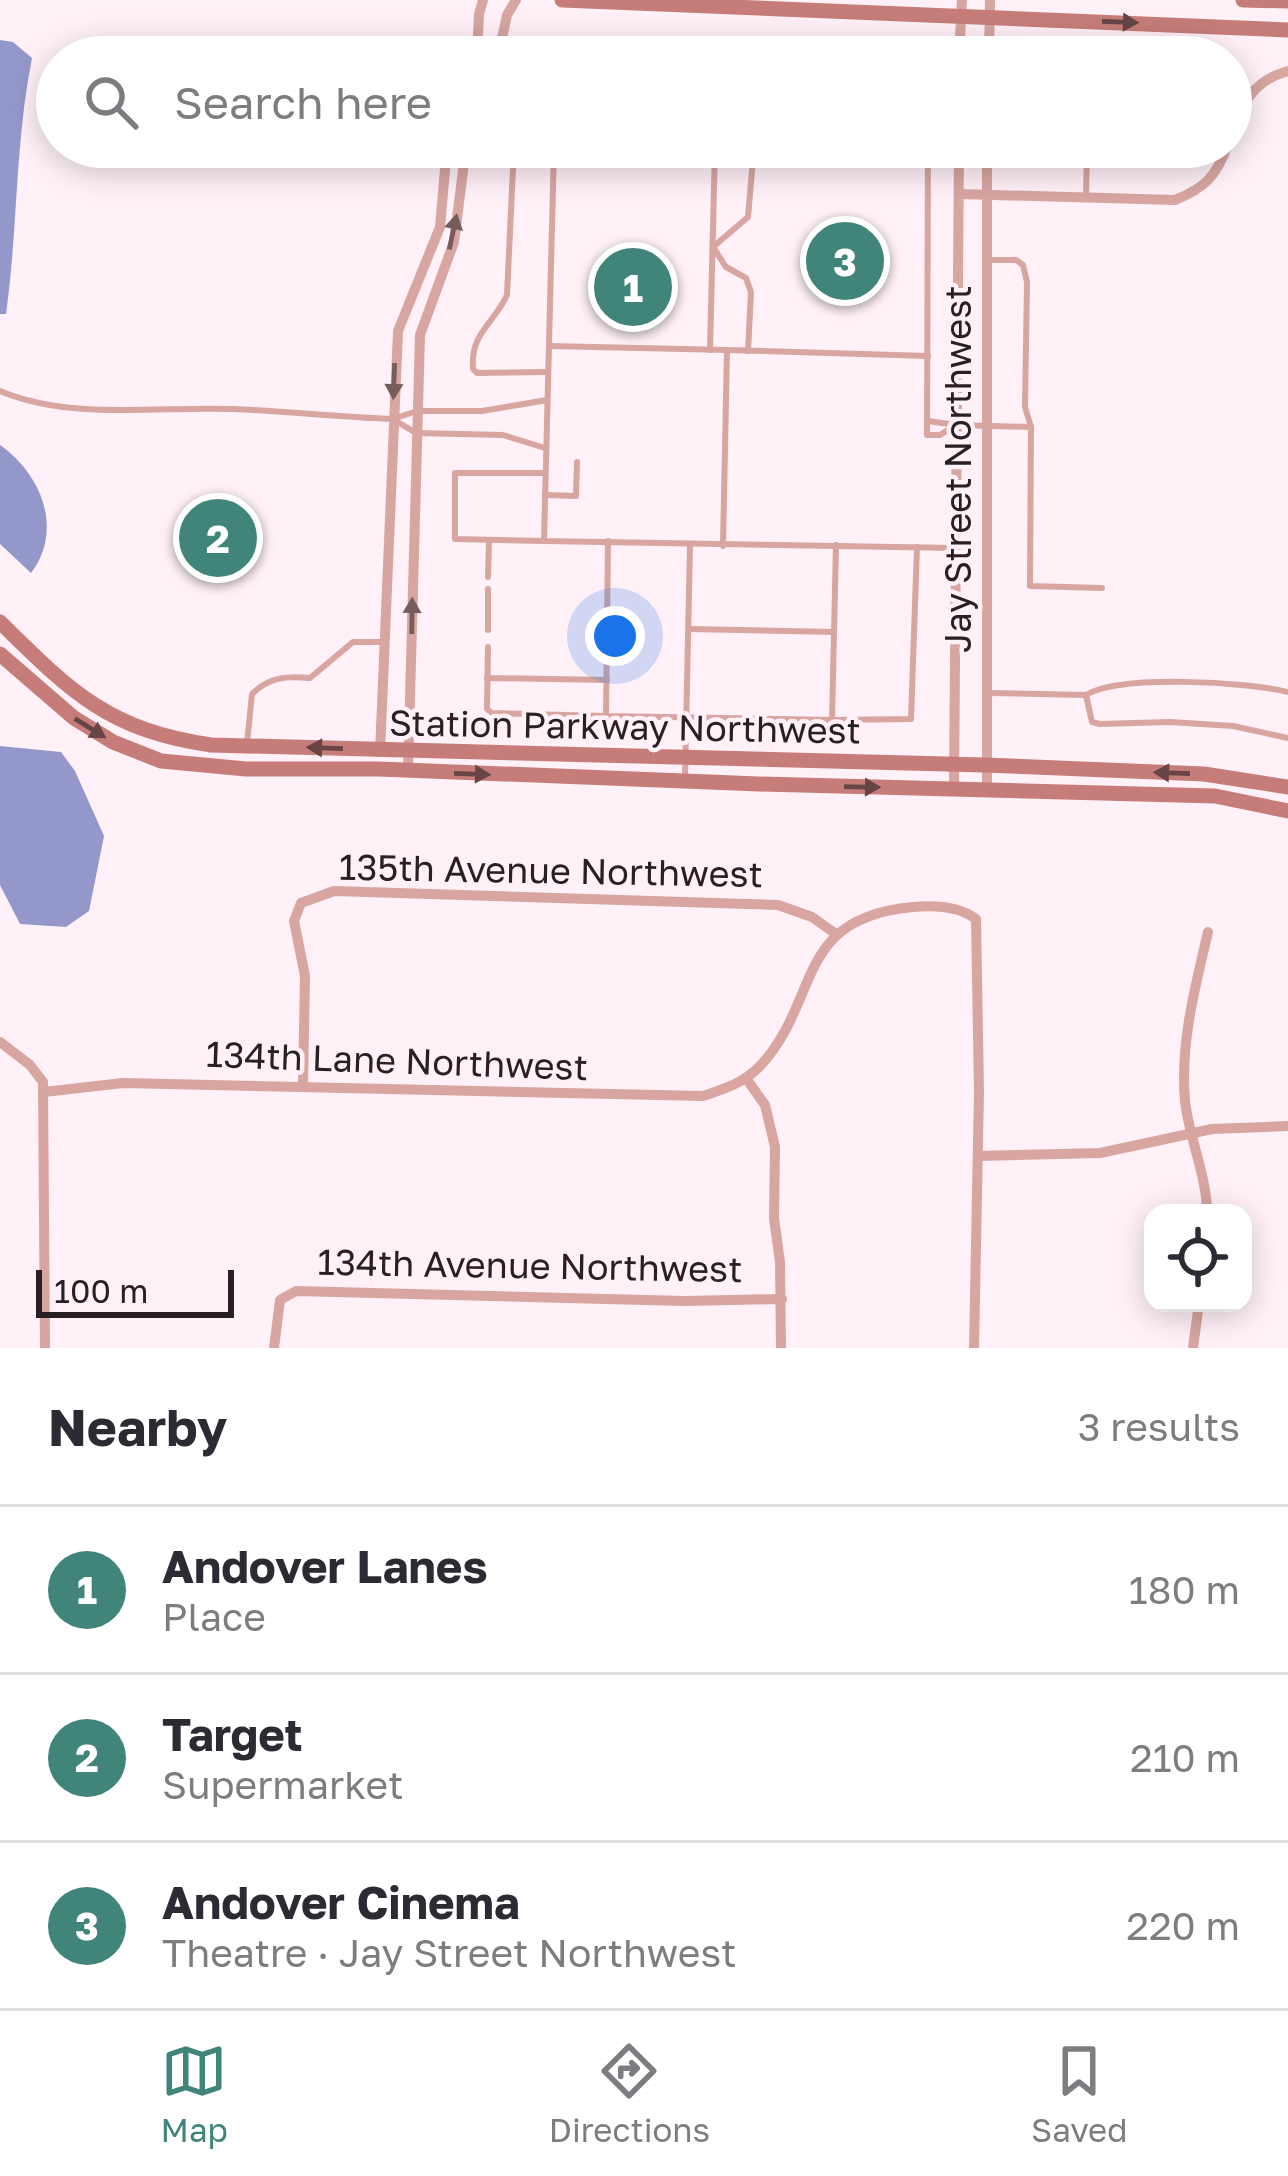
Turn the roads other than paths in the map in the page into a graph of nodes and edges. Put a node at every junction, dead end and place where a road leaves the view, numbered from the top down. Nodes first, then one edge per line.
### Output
1 (484, 0) edge
2 (516, 0) edge
3 (562, 0) edge
4 (1243, 0) edge
5 (1288, 1) edge
6 (962, 7) edge
7 (990, 8) edge
8 (1288, 30) edge
9 (477, 36) edge
10 (502, 36) edge
11 (1288, 71) edge
12 (1252, 93) edge
13 (446, 168) edge
14 (463, 168) edge
15 (513, 168) edge
16 (557, 168) edge
17 (715, 168) edge
18 (752, 168) edge
19 (930, 168) edge
20 (959, 168) edge
21 (988, 168) edge
22 (1087, 168) edge
23 (1220, 168) edge
24 (958, 194) junction
25 (989, 194) junction
26 (1086, 198) junction
27 (713, 247) junction
28 (988, 260) junction
29 (549, 346) junction
30 (710, 350) junction
31 (728, 350) junction
32 (748, 350) junction
33 (928, 356) junction
34 (548, 372) junction
35 (0, 391) edge
36 (547, 400) junction
37 (417, 411) junction
38 (393, 419) junction
39 (928, 421) junction
40 (956, 425) junction
41 (986, 426) junction
42 (1031, 427) junction
43 (416, 433) junction
44 (546, 448) junction
45 (577, 462) dead end
46 (545, 473) junction
47 (545, 495) junction
48 (489, 540) junction
49 (544, 541) junction
50 (608, 542) junction
51 (836, 544) junction
52 (690, 546) junction
53 (723, 546) junction
54 (917, 547) junction
55 (956, 548) junction
56 (488, 577) dead end
57 (1102, 587) dead end
58 (488, 589) dead end
59 (0, 622) edge
60 (688, 629) junction
61 (488, 630) dead end
62 (834, 632) junction
63 (386, 642) junction
64 (488, 647) dead end
65 (0, 654) edge
66 (487, 678) junction
67 (607, 680) junction
68 (1288, 692) edge
69 (985, 693) junction
70 (1086, 695) junction
71 (606, 716) junction
72 (686, 716) junction
73 (832, 720) junction
74 (1288, 738) edge
75 (246, 746) junction
76 (380, 750) junction
77 (408, 751) junction
78 (686, 759) junction
79 (955, 764) junction
80 (985, 765) junction
81 (246, 769) junction
82 (379, 769) junction
83 (408, 771) junction
84 (685, 781) junction
85 (1288, 787) edge
86 (954, 789) junction
87 (987, 791) junction
88 (1288, 811) edge
89 (1208, 932) dead end
90 (836, 934) junction
91 (0, 1042) edge
92 (746, 1078) junction
93 (303, 1086) junction
94 (44, 1092) junction
95 (1288, 1126) edge
96 (1191, 1133) junction
97 (978, 1156) junction
98 (1205, 1204) edge
99 (782, 1299) junction
100 (1198, 1312) edge
101 (45, 1348) edge
102 (274, 1348) edge
103 (782, 1348) edge
104 (974, 1348) edge
105 (1193, 1348) edge

1 - 9 street
2 - 10 street
3 - 6 street
4 - 5 street
6 - 7 street
7 -> 8 street
11 - 12 street
13 -> 38 street
37 -> 14 street
15 - 34 lane
16 - 29 lane
17 - 27 lane
18 - 27 lane
19 - 33 lane
20 - 24 street, Jay Street Northwest
21 - 25 street, Jay Street Northwest
22 - 26 lane
23 - 26 street
24 - 25 street
24 - 40 street, Jay Street Northwest
25 - 26 street
25 - 28 street, Jay Street Northwest
27 - 30 lane
27 - 32 lane
28 - 41 street, Jay Street Northwest
28 - 42 lane
29 - 30 lane
29 - 34 lane
30 - 31 lane
31 - 32 lane
31 - 53 lane
32 - 33 lane
33 - 39 lane
34 - 36 lane
35 - 38 lane
36 - 37 lane
36 - 44 lane
37 - 38 lane
37 - 43 street
38 - 43 lane
38 - 63 street
39 - 40 lane
39 - 40 lane
40 - 41 lane
40 - 55 street, Jay Street Northwest
41 - 42 lane
41 - 69 street, Jay Street Northwest
42 - 57 lane
43 - 44 lane
77 -> 43 street
44 - 46 lane
45 - 47 lane
46 - 47 lane
46 - 48 lane
47 - 49 lane
48 - 49 lane
48 - 56 lane
49 - 50 lane
50 - 52 lane
50 - 67 lane
51 - 53 lane
51 - 54 lane
51 - 62 lane
52 - 53 lane
52 - 60 lane
54 - 55 lane
54 - 73 lane
55 - 79 street, Jay Street Northwest
58 - 61 lane
59 - 75 street, Station Parkway Northwest
60 - 62 lane
60 - 72 lane
62 - 73 lane
63 - 75 lane
63 - 76 street
64 - 66 lane
65 -> 81 street, Station Parkway Northwest
66 - 67 lane
66 - 71 lane
67 - 71 lane
68 - 70 lane
69 - 70 lane
69 - 80 street, Jay Street Northwest
70 - 74 lane
71 - 72 lane
72 - 73 lane
72 - 78 lane
76 -> 75 street, Station Parkway Northwest
75 - 81 street
76 - 77 street, Station Parkway Northwest
76 - 82 street
77 - 78 street, Station Parkway Northwest
77 - 83 street
78 - 79 street, Station Parkway Northwest
78 - 84 lane
79 - 80 street, Station Parkway Northwest
79 - 86 street, Jay Street Northwest
85 -> 80 street, Station Parkway Northwest
80 - 87 street, Jay Street Northwest
81 - 82 street, Station Parkway Northwest
82 - 83 street, Station Parkway Northwest
83 -> 84 street, Station Parkway Northwest
84 -> 86 street, Station Parkway Northwest
86 - 87 street, Station Parkway Northwest
87 - 88 street, Station Parkway Northwest
89 - 96 street
90 - 92 street
90 - 93 street, 135th Avenue Northwest
90 - 97 street
91 - 94 street
92 - 93 street, 134th Lane Northwest
92 - 99 street
93 - 94 street, 134th Lane Northwest
94 - 101 street
95 - 96 street
96 - 97 street
96 - 98 street
97 - 104 street
99 - 102 street, 134th Avenue Northwest
99 - 103 street
100 - 105 street

